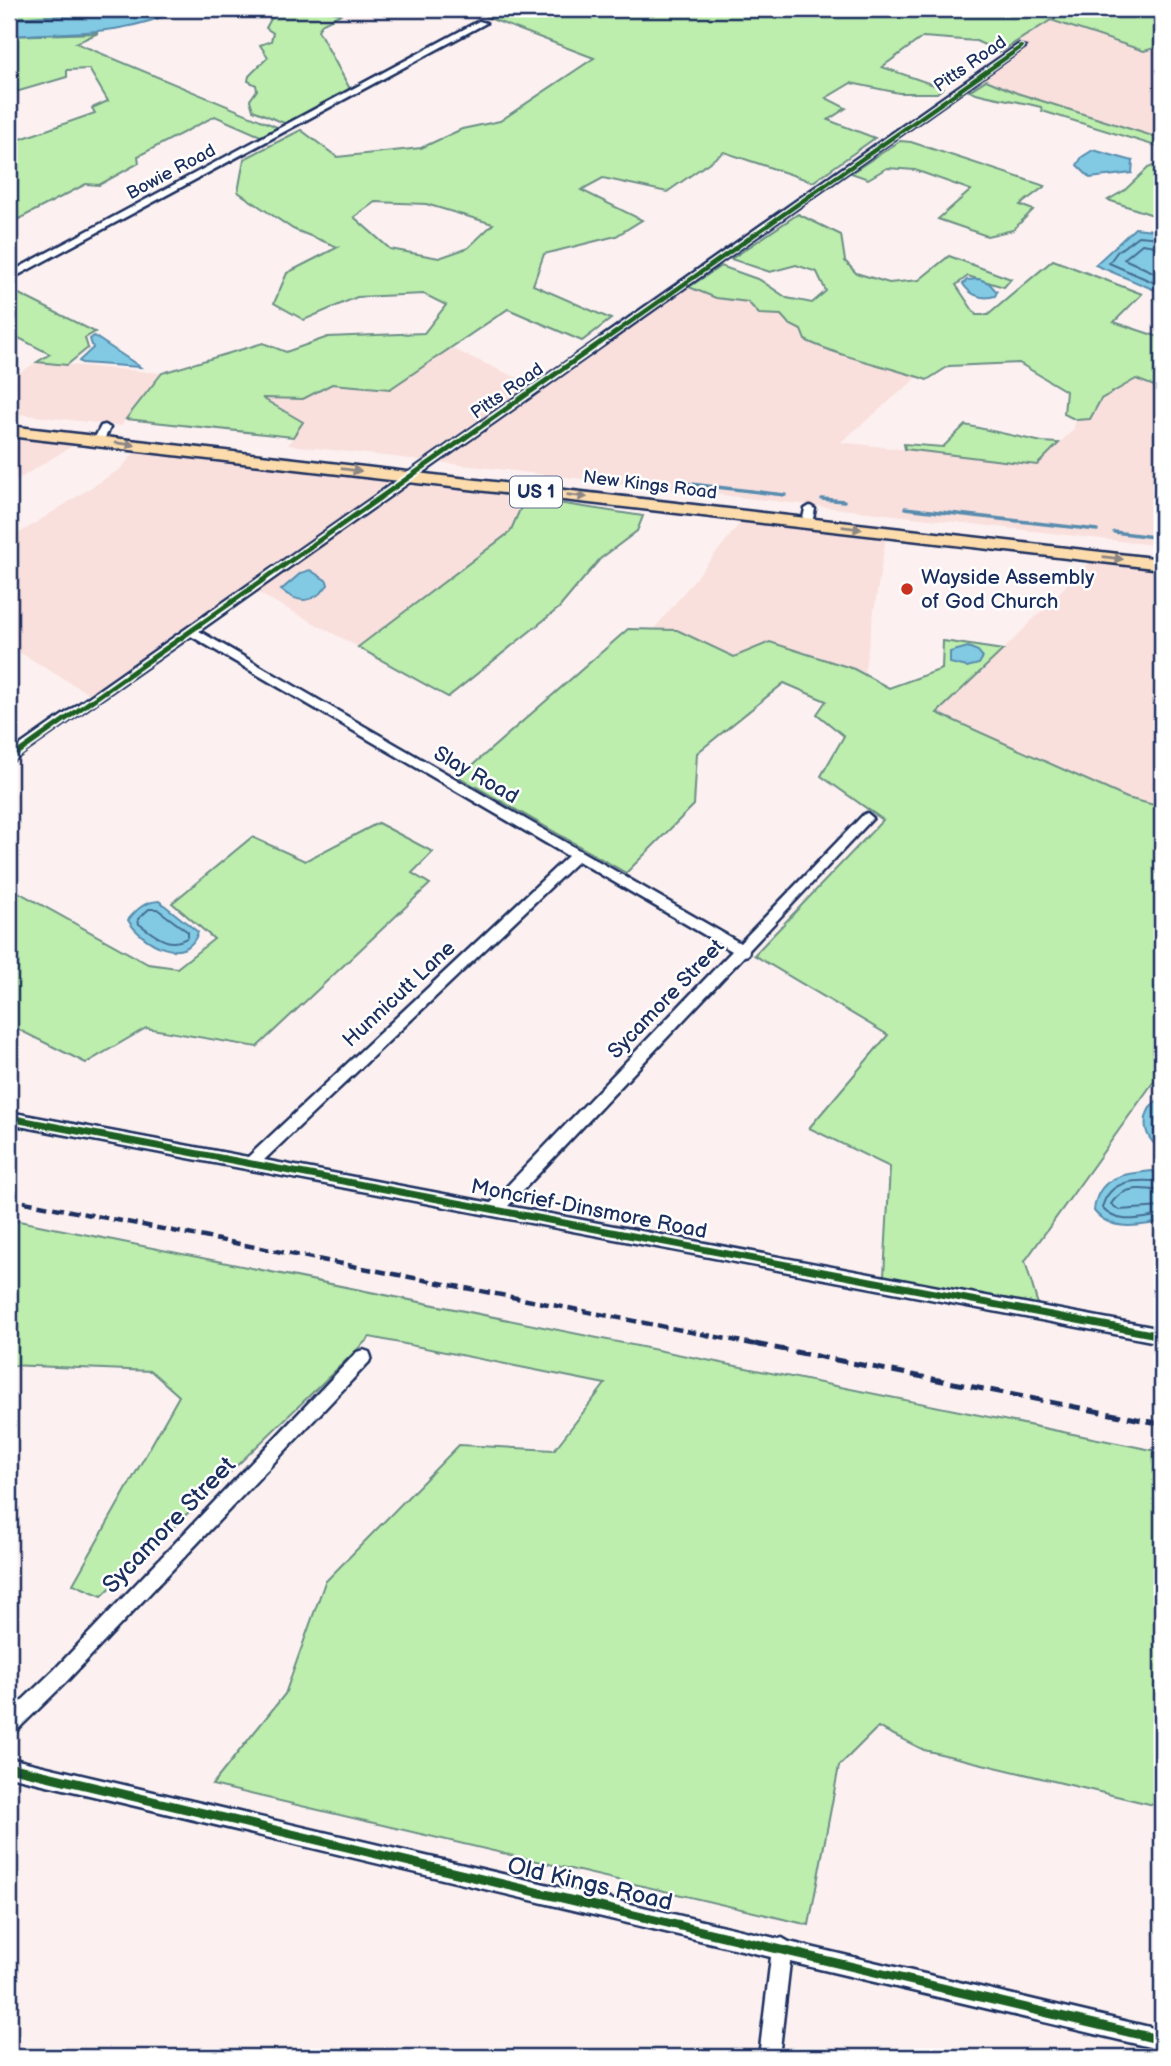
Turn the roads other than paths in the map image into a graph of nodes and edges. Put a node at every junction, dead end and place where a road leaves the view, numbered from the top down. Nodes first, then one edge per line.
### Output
1 (482, 23) dead end
2 (1021, 47) dead end
3 (9, 277) edge
4 (9, 417) edge
5 (9, 430) edge
6 (101, 435) junction
7 (428, 465) junction
8 (411, 477) junction
9 (808, 516) junction
10 (1162, 549) edge
11 (1162, 564) edge
12 (191, 631) junction
13 (9, 759) edge
14 (867, 818) dead end
15 (577, 855) junction
16 (743, 951) junction
17 (9, 1118) edge
18 (250, 1164) junction
19 (495, 1209) junction
20 (1162, 1336) edge
21 (363, 1357) dead end
22 (9, 1726) edge
23 (9, 1767) edge
24 (782, 1948) junction
25 (1162, 2040) edge
26 (769, 2057) edge

1 - 3 street, Bowie Road
2 - 7 street, Pitts Road
4 - 6 highway, New Kings Road / US 1
5 - 6 highway, New Kings Road / US 1
6 - 7 highway, New Kings Road / US 1
6 -> 8 highway, New Kings Road / US 1
7 - 8 street, Pitts Road
7 - 9 highway, New Kings Road / US 1
8 -> 9 highway, New Kings Road / US 1
8 - 12 street, Pitts Road
9 - 10 highway, New Kings Road / US 1
9 -> 11 highway, New Kings Road / US 1
12 - 13 street, Pitts Road
12 - 15 street, Slay Road
14 - 16 street, Sycamore Street
15 - 16 street, Slay Road
15 - 18 street, Hunnicutt Lane
16 - 19 street, Sycamore Street
17 - 18 street, Moncrief-Dinsmore Road
18 - 19 street, Moncrief-Dinsmore Road
19 - 20 street, Moncrief-Dinsmore Road
21 - 22 street, Sycamore Street
23 - 24 street, Old Kings Road
24 - 25 street, Old Kings Road
24 - 26 street

